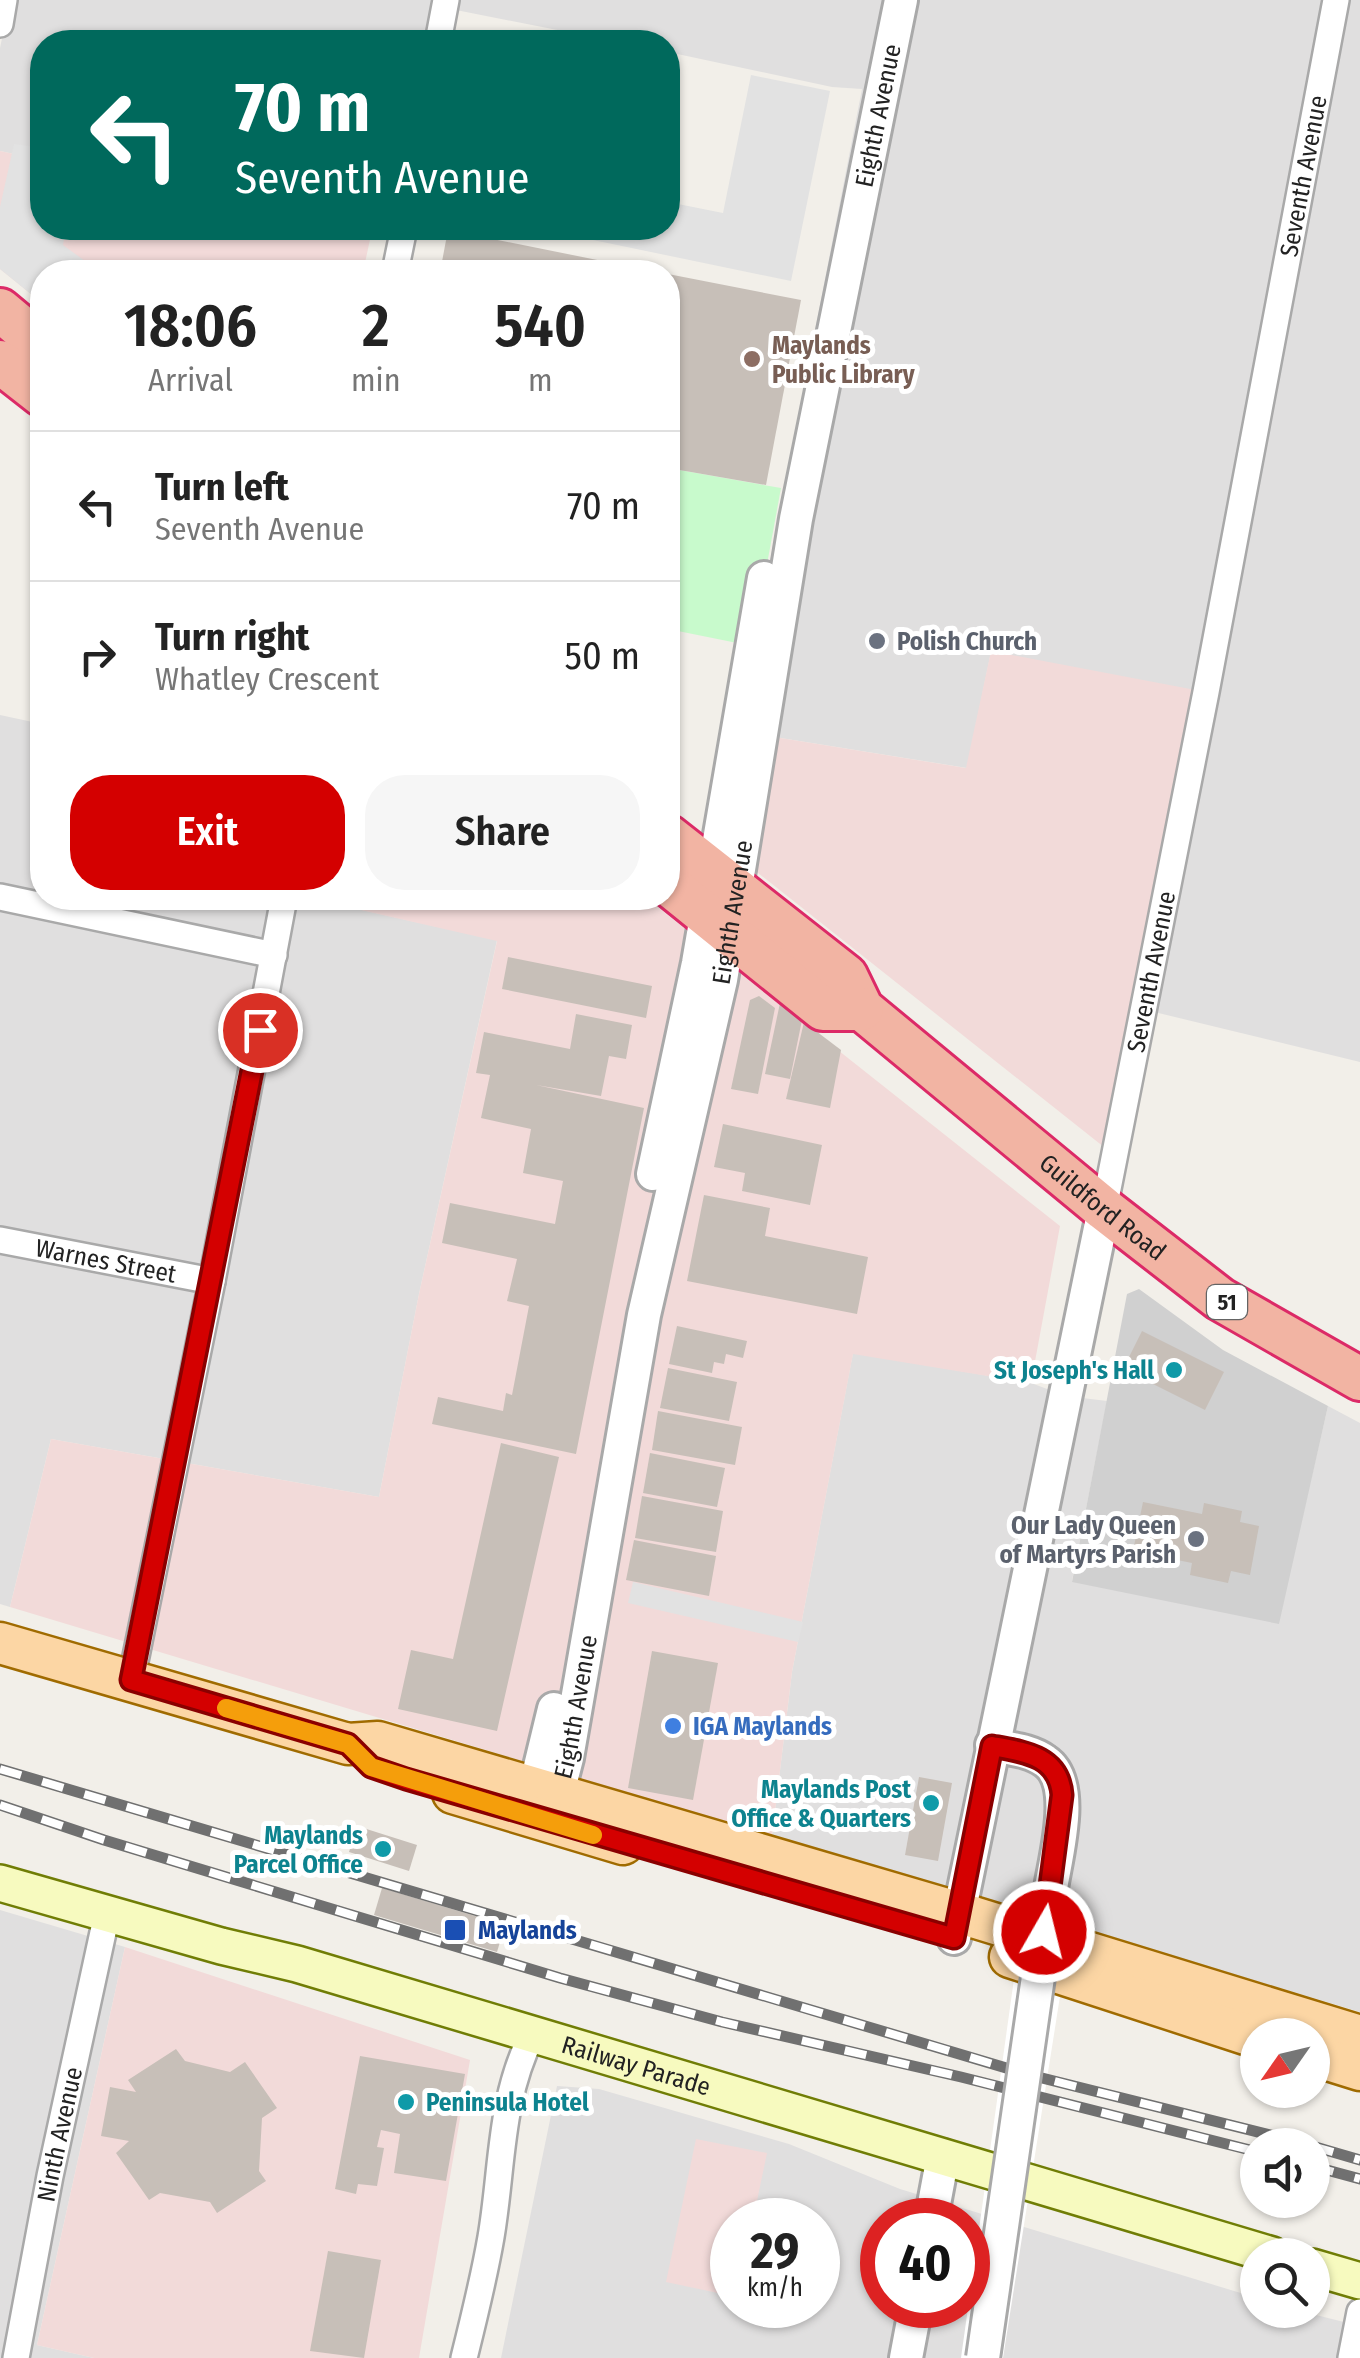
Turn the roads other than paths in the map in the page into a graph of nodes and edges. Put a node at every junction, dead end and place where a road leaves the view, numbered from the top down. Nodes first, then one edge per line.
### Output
1 (4, 0) edge
2 (446, 0) edge
3 (879, 0) edge
4 (901, 0) edge
5 (1336, 0) edge
6 (0, 24) edge
7 (440, 30) edge
8 (0, 310) edge
9 (30, 335) edge
10 (0, 362) edge
11 (30, 386) edge
12 (680, 851) edge
13 (680, 888) edge
14 (0, 897) edge
15 (721, 902) junction
16 (30, 903) edge
17 (61, 910) edge
18 (282, 910) edge
19 (274, 955) junction
20 (1104, 1209) junction
21 (0, 1240) edge
22 (212, 1281) junction
23 (1360, 1379) edge
24 (0, 1643) edge
25 (131, 1680) junction
26 (992, 1746) junction
27 (543, 1806) junction
28 (0, 1883) edge
29 (106, 1914) junction
30 (957, 1926) junction
31 (1240, 2031) edge
32 (532, 2035) junction
33 (1360, 2036) edge
34 (1330, 2061) edge
35 (1360, 2070) edge
36 (943, 2156) junction
37 (935, 2198) edge
38 (1240, 2245) edge
39 (1330, 2272) edge
40 (1360, 2281) edge
41 (1360, 2312) edge
42 (912, 2328) edge
43 (16, 2358) edge
44 (464, 2358) edge
45 (906, 2358) edge
46 (983, 2358) edge
47 (1351, 2358) edge

1 - 6 street
2 - 7 street
3 - 15 street, Eighth Avenue
4 - 15 street, Eighth Avenue
5 - 20 street, Seventh Avenue
8 - 9 highway
10 - 11 highway
12 - 15 highway, Guildford Road / 51
13 - 15 highway, Guildford Road / 51
14 - 16 street
15 - 20 highway, Guildford Road / 51
15 - 27 street, Eighth Avenue
17 - 19 street
18 - 19 street
19 - 22 street
20 - 23 highway, Guildford Road / 51
20 - 26 street, Seventh Avenue
21 - 22 street, Warnes Street
22 - 25 street
24 - 25 main road
25 - 27 main road
26 - 30 street, Seventh Avenue
26 - 46 street, bridge
27 - 30 main road
28 - 29 main road, Railway Parade
29 - 32 main road, Railway Parade
29 - 43 street, Ninth Avenue
30 - 31 main road
30 - 33 main road
32 - 36 main road, Railway Parade
32 - 44 street
34 - 35 main road
36 - 37 street
36 - 38 main road, Railway Parade
39 - 40 main road
41 - 47 street
42 - 45 street

